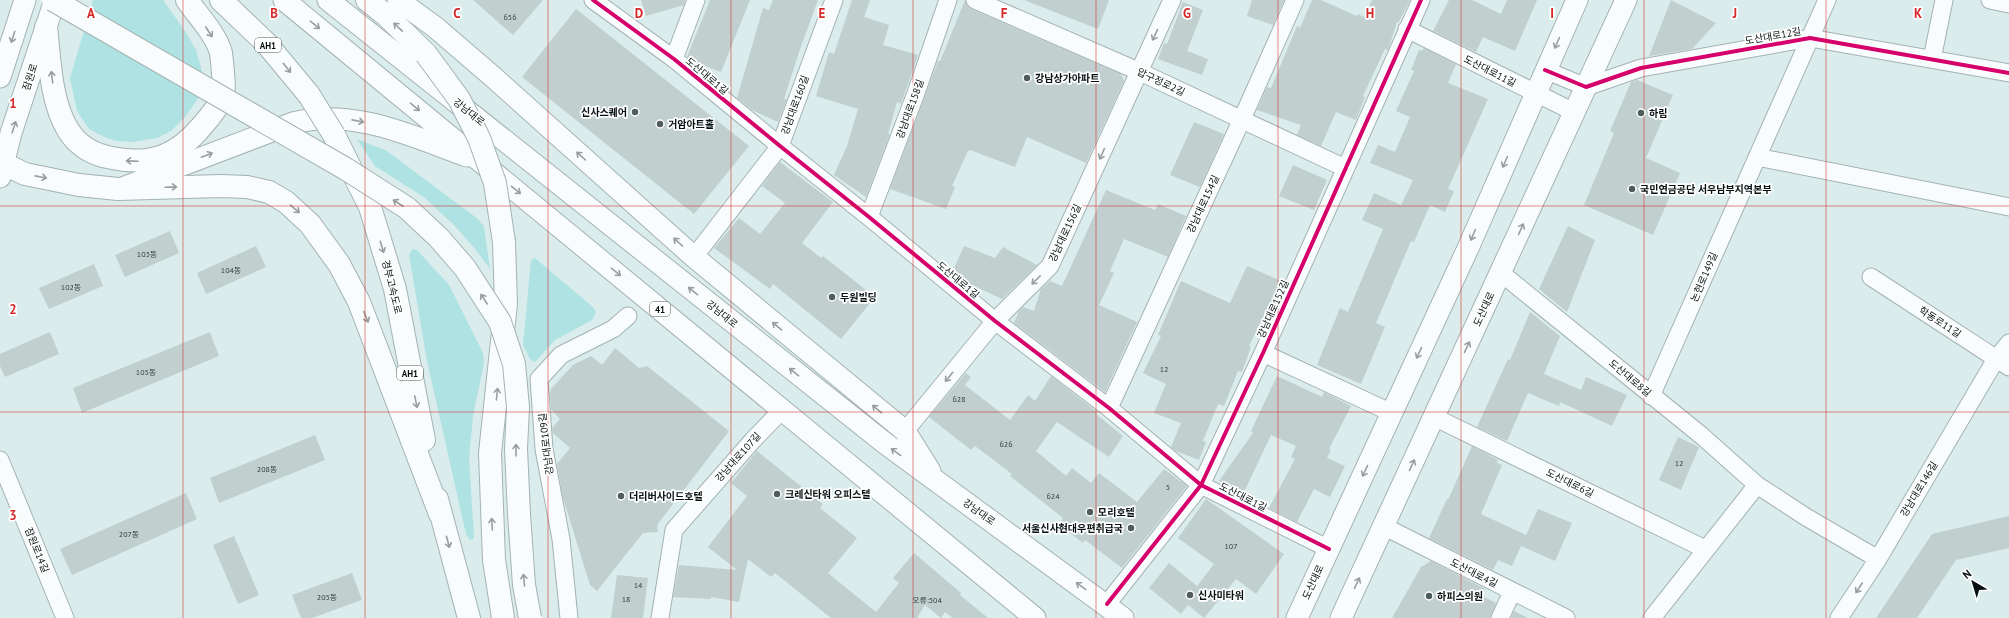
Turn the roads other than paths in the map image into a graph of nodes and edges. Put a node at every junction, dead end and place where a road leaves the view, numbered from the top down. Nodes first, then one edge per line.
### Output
1 (25, 0) edge
2 (54, 0) edge
3 (187, 0) edge
4 (221, 0) edge
5 (284, 0) edge
6 (328, 0) edge
7 (367, 0) edge
8 (398, 0) edge
9 (414, 0) edge
10 (593, 0) edge
11 (696, 0) edge
12 (834, 0) edge
13 (948, 0) edge
14 (975, 0) edge
15 (1172, 0) edge
16 (1295, 0) edge
17 (1421, 0) edge
18 (1577, 0) edge
19 (1626, 0) edge
20 (1827, 0) edge
21 (1944, 0) edge
22 (1990, 0) edge
23 (2009, 4) edge
24 (46, 27) junction
25 (435, 27) junction
26 (1407, 29) junction
27 (1810, 38) junction
28 (674, 59) junction
29 (1932, 59) junction
30 (1546, 70) junction
31 (1138, 71) junction
32 (2009, 72) edge
33 (0, 77) edge
34 (1586, 87) junction
35 (1536, 94) junction
36 (1574, 112) junction
37 (1242, 119) junction
38 (780, 146) junction
39 (1757, 157) junction
40 (482, 162) junction
41 (1, 168) edge
42 (1345, 168) junction
43 (118, 189) junction
44 (2009, 207) edge
45 (869, 216) junction
46 (694, 256) junction
47 (1501, 273) junction
48 (1871, 277) dead end
49 (628, 316) dead end
50 (995, 321) junction
51 (2009, 343) edge
52 (1263, 353) junction
53 (2003, 363) edge
54 (1651, 396) junction
55 (1109, 408) junction
56 (782, 409) junction
57 (1392, 413) junction
58 (1434, 417) junction
59 (905, 431) junction
60 (0, 460) edge
61 (937, 482) junction
62 (1201, 485) junction
63 (1757, 485) junction
64 (440, 514) junction
65 (1383, 526) junction
66 (1329, 548) junction
67 (1706, 549) junction
68 (1878, 559) junction
69 (1512, 592) junction
70 (1107, 604) junction
71 (1297, 617) edge
72 (65, 618) edge
73 (469, 618) edge
74 (503, 618) edge
75 (530, 618) edge
76 (569, 618) edge
77 (660, 618) edge
78 (1035, 618) edge
79 (1123, 618) edge
80 (1341, 618) edge
81 (1500, 618) edge
82 (1566, 618) edge
83 (1652, 618) edge
84 (1839, 618) edge

1 -> 33 main road
2 - 24 main road, 잠원로
75 -> 2 highway, bridge
3 -> 24 highway
4 -> 64 highway, 경부고속도로 / AH1, bridge
5 -> 40 main road, 41
61 -> 6 main road, 강남대로
74 -> 7 highway, bridge
8 - 25 main road
9 - 25 main road
10 - 28 street, 도산대로1길
11 - 28 street
12 - 38 street, 강남대로160길
13 - 45 street, 강남대로158길
14 - 31 street, 압구정로2길
15 -> 31 street, 강남대로156길
16 - 37 street, 강남대로154길
17 - 26 street, 강남대로152길
18 -> 30 main road, 도산대로
19 - 34 main road, 도산대로
20 - 27 street, 논현로149길
21 - 29 street
22 - 23 street
41 -> 24 main road, 잠원로
46 -> 25 main road
26 - 35 street, 도산대로11길
26 - 42 street, 강남대로152길
27 - 29 street, 도산대로12길
27 - 34 street, 도산대로12길
27 - 39 street, 논현로149길
28 - 38 street, 도산대로1길
29 - 32 street, 도산대로12길
30 - 34 street
30 - 35 main road, 도산대로
31 - 37 street, 압구정로2길
31 -> 50 street, 강남대로156길
34 - 36 main road, 도산대로
35 - 36 street, 도산대로11길
35 -> 57 main road, 도산대로
47 -> 36 main road, 도산대로
37 - 42 street, 압구정로2길
37 - 55 street, 강남대로154길
38 - 45 street, 도산대로1길
38 - 46 street, 강남대로160길
39 - 44 street
39 - 54 street, 논현로149길
43 -> 40 main road
40 -> 56 main road, 41
41 -> 43 highway
42 - 52 street, 강남대로152길
43 -> 64 highway
45 - 50 street, 도산대로1길
59 -> 46 main road
47 - 54 street, 도산대로8길
58 -> 47 main road, 도산대로
48 - 53 street, 학동로11길
49 - 76 street, 강남대로109길
50 - 55 street, 도산대로1길
50 -> 59 street, 강남대로156길
51 - 53 street, 강남대로146길
52 - 57 street
52 - 62 street, 강남대로152길
53 - 68 street, 강남대로146길
54 - 63 street, 도산대로8길
55 - 62 street, 도산대로1길
56 - 77 street, 강남대로107길
56 - 78 main road, 41
57 -> 66 main road, 도산대로
65 -> 58 main road, 도산대로
58 - 67 street, 도산대로6길
59 - 61 main road
60 - 72 street, 잠원로14길
70 -> 61 main road, 강남대로
62 - 66 street, 도산대로1길
62 - 70 street, 강남대로152길
63 - 67 street
63 - 68 street, 도산대로8길
64 -> 73 highway, 경부고속도로 / AH1
65 - 69 street, 도산대로4길
80 -> 65 main road, 도산대로
66 - 71 main road, 도산대로
67 - 83 street
68 -> 84 street, 강남대로146길
69 - 81 street
69 - 82 street, 도산대로4길
70 - 79 main road, 강남대로

